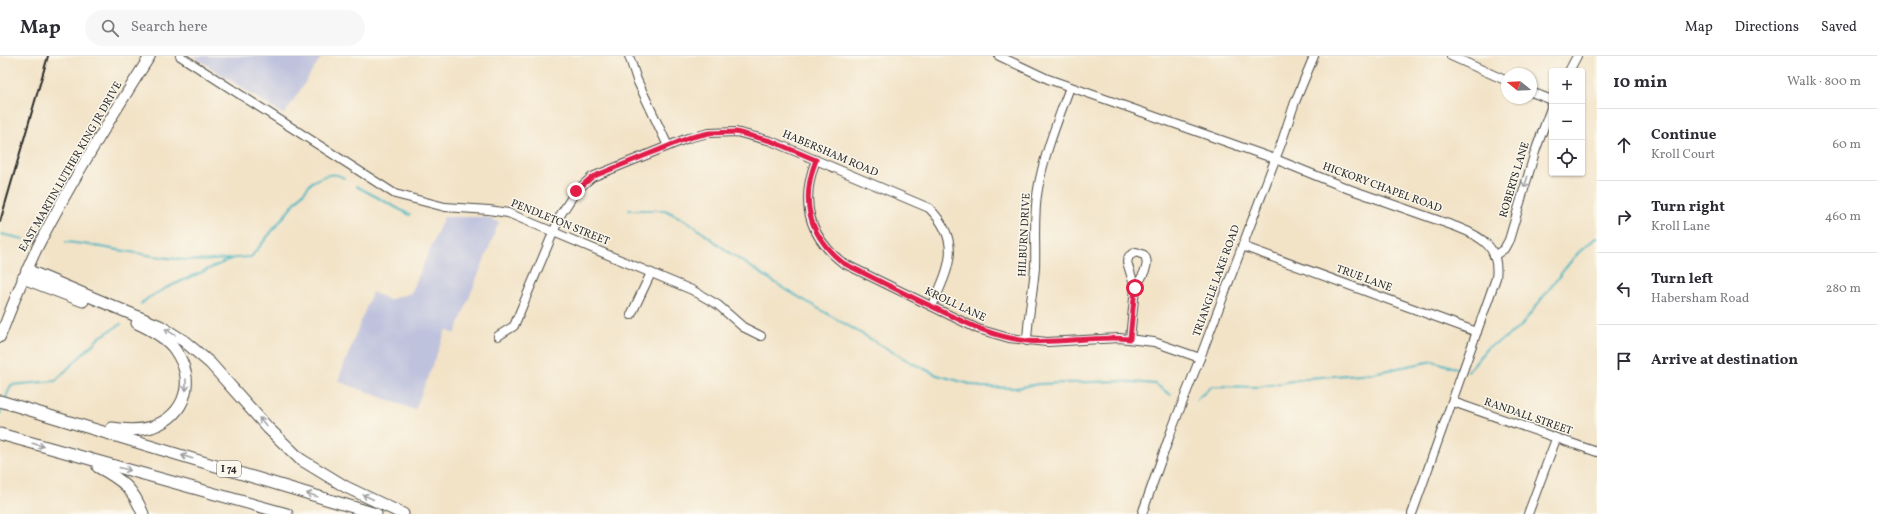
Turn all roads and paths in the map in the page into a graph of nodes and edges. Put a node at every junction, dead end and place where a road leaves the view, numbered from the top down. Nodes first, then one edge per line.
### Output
1 (150, 56) edge
2 (180, 56) edge
3 (629, 56) edge
4 (999, 56) edge
5 (1314, 56) edge
6 (1452, 56) edge
7 (1577, 56) edge
8 (1571, 68) edge
9 (1501, 78) edge
10 (1070, 87) junction
11 (1537, 94) edge
12 (1549, 99) edge
13 (1549, 113) edge
14 (668, 146) junction
15 (1275, 159) junction
16 (816, 160) junction
17 (554, 231) junction
18 (1242, 246) junction
19 (1494, 256) junction
20 (651, 273) junction
21 (25, 274) junction
22 (1135, 288) dead end
23 (932, 306) junction
24 (631, 315) dead end
25 (1478, 332) junction
26 (498, 336) dead end
27 (761, 336) dead end
28 (0, 337) edge
29 (1130, 339) junction
30 (1028, 341) junction
31 (1200, 358) junction
32 (0, 401) edge
33 (1453, 402) junction
34 (82, 424) junction
35 (1, 435) edge
36 (1556, 439) junction
37 (1597, 452) edge
38 (74, 456) junction
39 (143, 514) edge
40 (287, 514) edge
41 (376, 514) edge
42 (403, 514) edge
43 (1142, 514) edge
44 (1412, 514) edge
45 (1528, 514) edge

1 - 21 main road, EAST MARTIN LUTHER KING JR DRIVE
2 - 17 street, PENDLETON STREET
3 - 14 street
4 - 10 street, HICKORY CHAPEL ROAD
5 - 15 street, TRIANGLE LAKE ROAD
6 - 9 street
7 - 8 street
10 - 15 street, HICKORY CHAPEL ROAD
10 - 30 street, HILBURN DRIVE
11 - 12 street
13 -> 19 street, ROBERTS LANE
14 - 16 street, HABERSHAM ROAD
14 - 17 street, HABERSHAM ROAD
15 - 18 street, TRIANGLE LAKE ROAD
15 - 19 street, HICKORY CHAPEL ROAD
16 - 23 street, KROLL LANE
16 - 23 street, HABERSHAM ROAD
17 - 20 street, PENDLETON STREET
17 - 26 street, HABERSHAM ROAD
18 - 25 street, TRUE LANE
18 - 31 street, TRIANGLE LAKE ROAD
19 - 25 street
20 - 24 street
20 - 27 street, PENDLETON STREET
21 - 28 main road, EAST MARTIN LUTHER KING JR DRIVE
21 -> 34 highway
42 -> 21 highway
22 - 29 street
23 - 30 street, KROLL LANE
25 - 33 street
29 - 30 street, KROLL LANE
29 - 31 street, KROLL LANE
31 - 43 street, TRIANGLE LAKE ROAD
32 - 34 highway, I 74
33 - 36 street, RANDALL STREET
33 - 44 street
41 -> 34 highway, I 74
35 -> 38 highway
36 - 37 street, RANDALL STREET
36 - 45 street
38 - 39 highway
38 -> 40 highway

